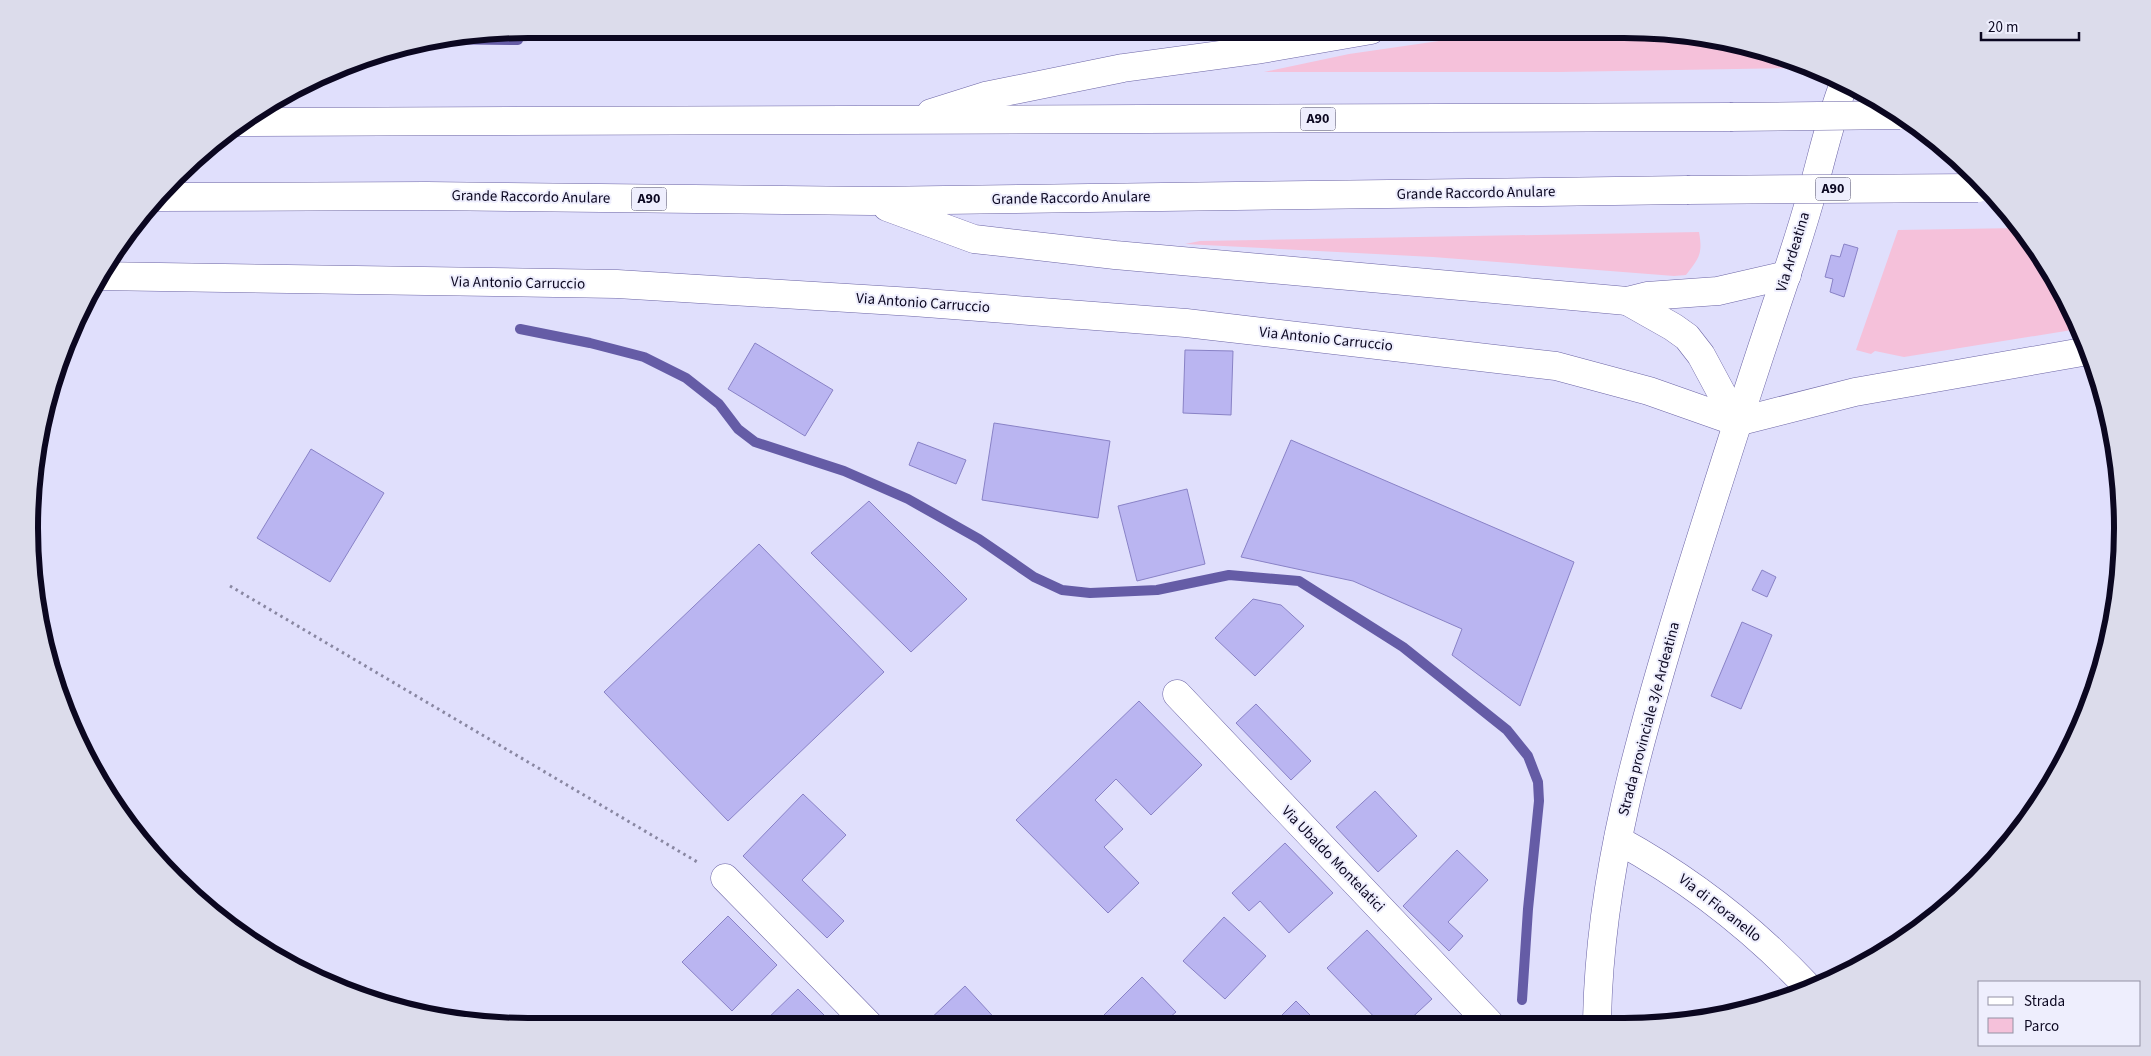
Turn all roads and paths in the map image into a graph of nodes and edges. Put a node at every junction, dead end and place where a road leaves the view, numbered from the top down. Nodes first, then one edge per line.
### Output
1 (1325, 38) edge
2 (1842, 89) edge
3 (1888, 115) edge
4 (907, 121) junction
5 (252, 122) edge
6 (1976, 188) edge
7 (166, 197) edge
8 (871, 201) junction
9 (107, 276) edge
10 (1787, 276) junction
11 (1627, 301) junction
12 (2080, 351) edge
13 (1737, 422) junction
14 (230, 586) dead end
15 (1177, 694) dead end
16 (1618, 840) junction
17 (725, 878) joint
18 (1805, 983) edge
19 (862, 1018) edge
20 (1484, 1018) edge
21 (1597, 1018) edge

1 - 4 main road
2 - 10 main road, Via Ardeatina
3 - 4 main road, A90, bridge
4 - 5 main road, A90
6 - 8 main road, Grande Raccordo Anulare / A90, bridge
7 - 8 main road, Grande Raccordo Anulare / A90
8 - 11 main road
9 - 13 main road, Via Antonio Carruccio
10 - 11 main road
10 - 13 main road, Via Ardeatina
11 - 13 main road
12 - 13 main road
13 - 16 main road, Strada provinciale 3/e Ardeatina
14 - 17 path
15 - 20 main road, Via Ubaldo Montelatici
16 - 18 main road, Via di Fioranello
16 - 21 main road, Strada provinciale 3/e Ardeatina
17 - 19 main road

